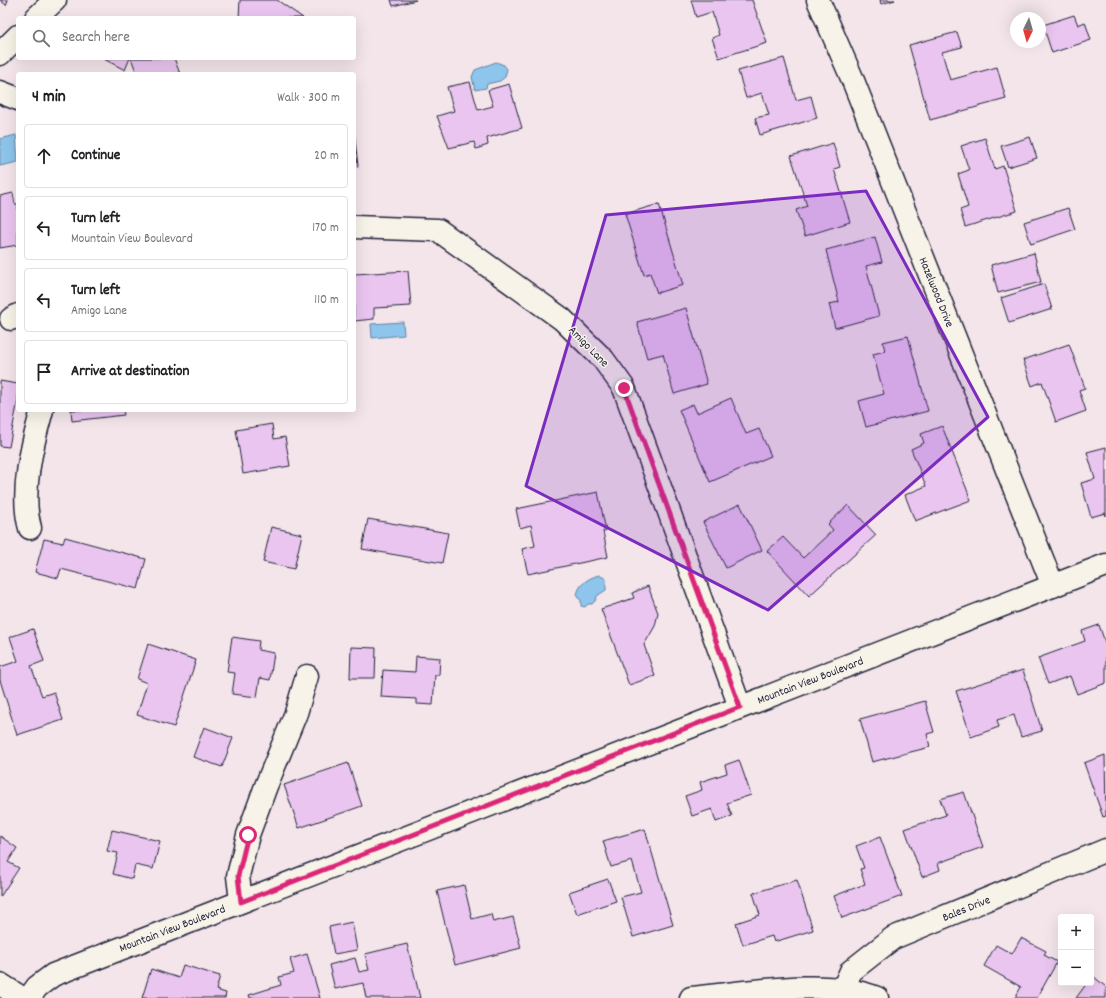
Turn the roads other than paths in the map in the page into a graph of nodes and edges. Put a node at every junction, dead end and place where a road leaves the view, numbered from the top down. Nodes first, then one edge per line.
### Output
1 (55, 0) edge
2 (818, 0) edge
3 (38, 16) edge
4 (16, 38) edge
5 (0, 54) edge
6 (0, 92) edge
7 (16, 98) edge
8 (356, 227) edge
9 (42, 412) edge
10 (30, 528) dead end
11 (1106, 565) edge
12 (1053, 586) junction
13 (307, 676) dead end
14 (740, 707) junction
15 (1106, 850) edge
16 (241, 902) junction
17 (0, 984) edge
18 (843, 989) junction
19 (22, 998) edge
20 (29, 998) edge
21 (691, 998) edge
22 (877, 998) edge

1 - 3 street
2 - 12 street, Hazelwood Drive
4 - 5 street
6 - 7 street
8 - 14 street, Amigo Lane
9 - 10 street
11 - 12 street, Mountain View Boulevard
12 - 14 street, Mountain View Boulevard
13 - 16 street
14 - 16 street, Mountain View Boulevard
15 - 18 street, Bales Drive
16 - 20 street, Mountain View Boulevard
17 - 19 street
18 - 21 street
18 - 22 street

